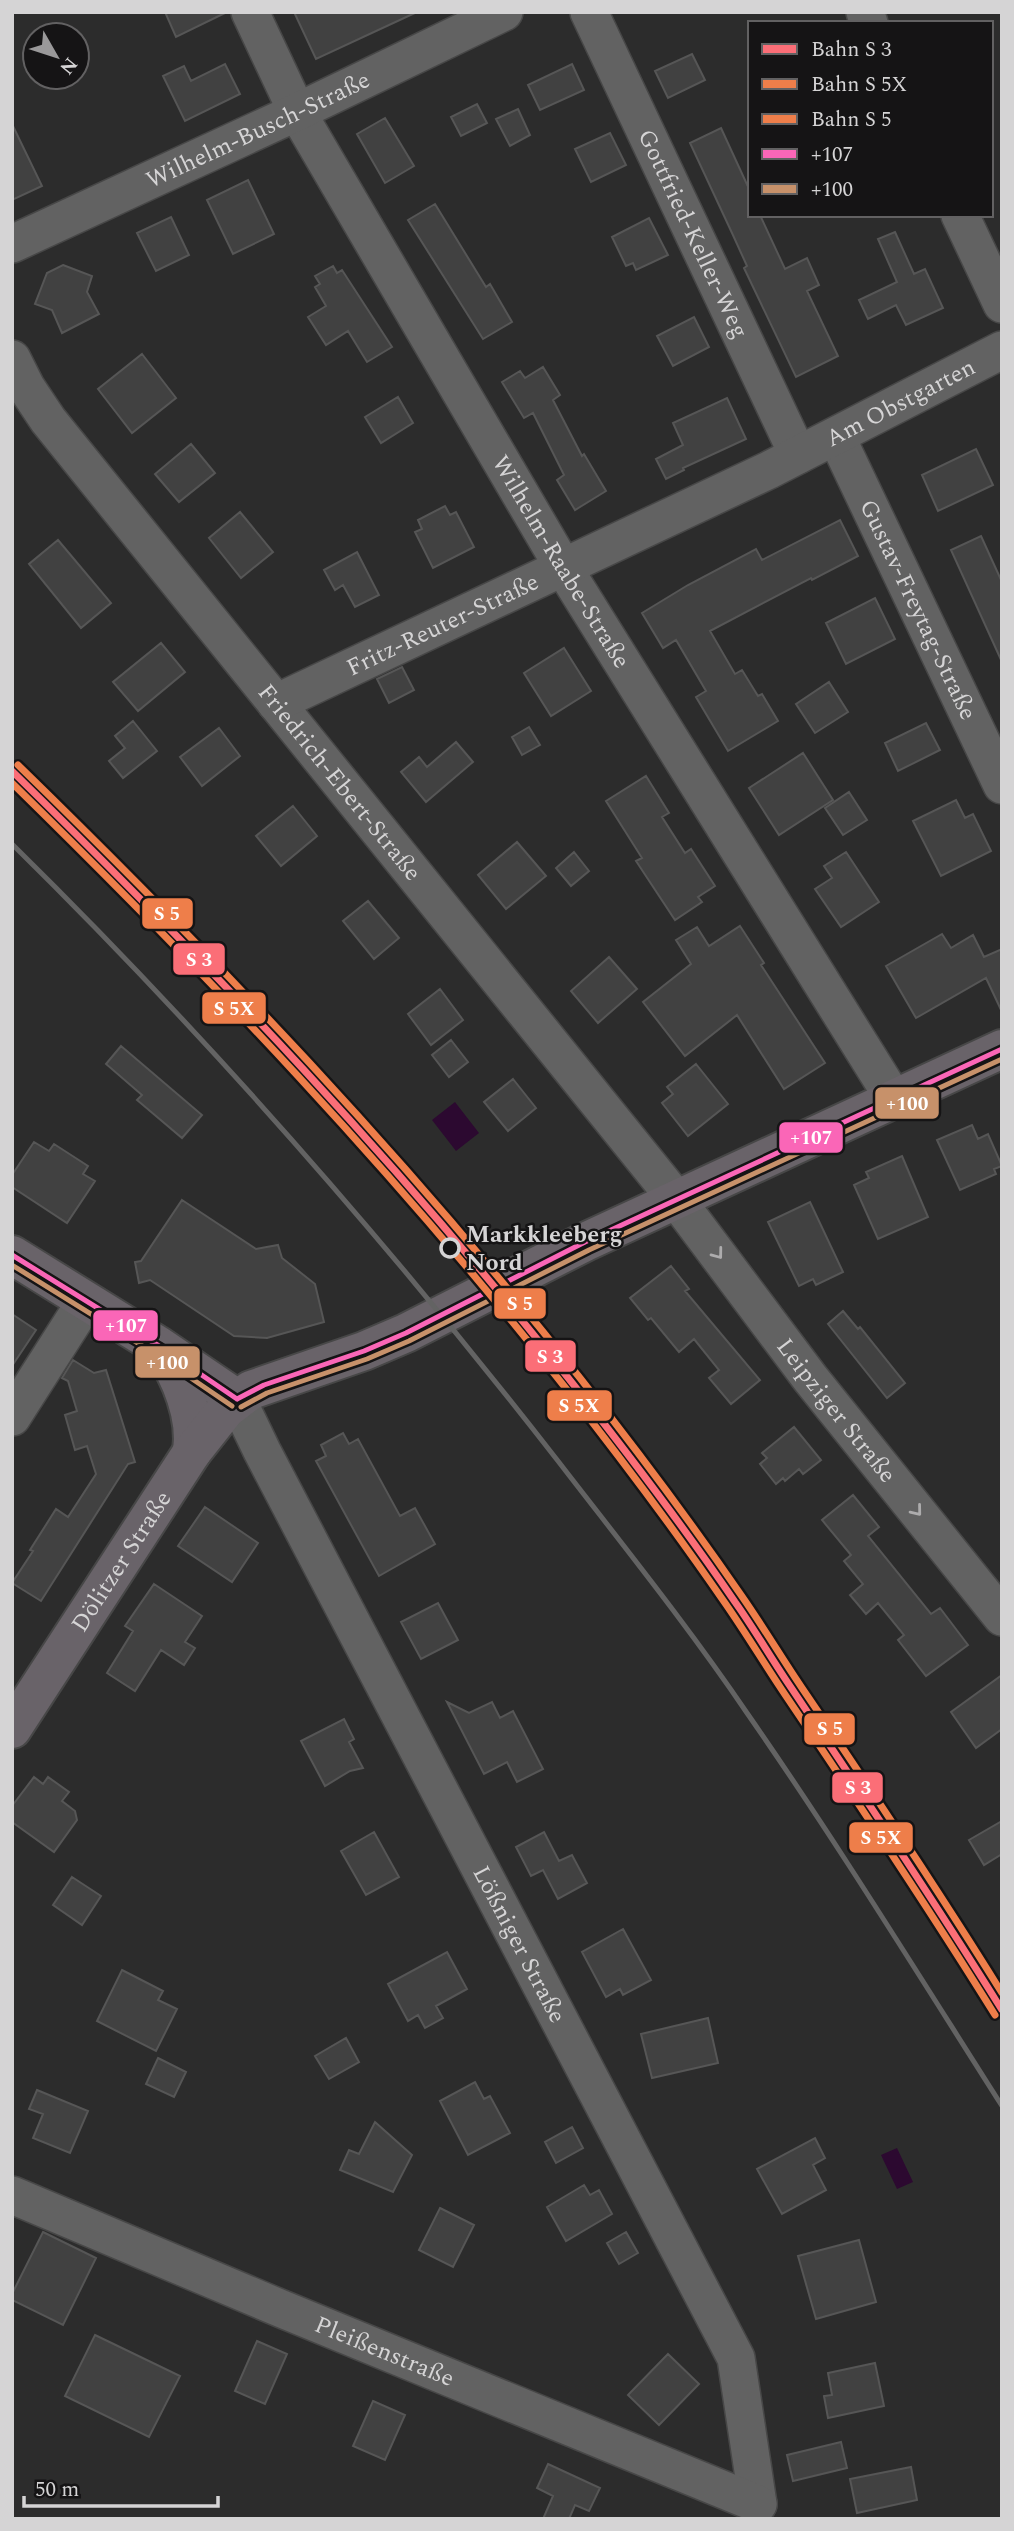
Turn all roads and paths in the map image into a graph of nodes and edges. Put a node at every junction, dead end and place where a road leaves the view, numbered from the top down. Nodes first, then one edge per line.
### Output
1 (250, 12) edge
2 (504, 12) edge
3 (589, 12) edge
4 (297, 112) junction
5 (961, 217) edge
6 (12, 244) edge
7 (1002, 303) edge
8 (1002, 350) edge
9 (12, 359) edge
10 (836, 436) junction
11 (798, 455) junction
12 (563, 567) junction
13 (276, 703) junction
14 (1002, 785) edge
15 (1002, 1049) edge
16 (894, 1099) junction
17 (676, 1199) junction
18 (12, 1255) edge
19 (86, 1301) junction
20 (159, 1346) junction
21 (237, 1399) junction
22 (12, 1417) edge
23 (192, 1452) junction
24 (1002, 1617) edge
25 (12, 1729) edge
26 (12, 2195) edge
27 (758, 2504) joint

1 - 4 street, Wilhelm-Raabe-Straße
2 - 4 street, Wilhelm-Busch-Straße
3 - 11 street, Gottfried-Keller-Weg
4 - 6 street, Wilhelm-Busch-Straße
4 - 12 street, Wilhelm-Raabe-Straße
5 - 7 street
8 - 10 street, Am Obstgarten
9 - 13 street, Friedrich-Ebert-Straße
10 - 11 street, Am Obstgarten
10 - 14 street, Gustav-Freytag-Straße
11 - 12 street, Fritz-Reuter-Straße
12 - 13 street, Fritz-Reuter-Straße
12 - 16 street, Wilhelm-Raabe-Straße
13 - 17 street, Friedrich-Ebert-Straße
15 - 16 main road
16 - 17 main road
17 - 21 main road
17 -> 24 street, Leipziger Straße
18 - 19 main road
19 - 20 main road
19 - 22 street
20 - 21 main road
20 - 23 main road
21 - 23 main road, Dölitzer Straße
21 - 27 street, Lößniger Straße
23 - 25 main road, Dölitzer Straße
26 - 27 street, Pleißenstraße

